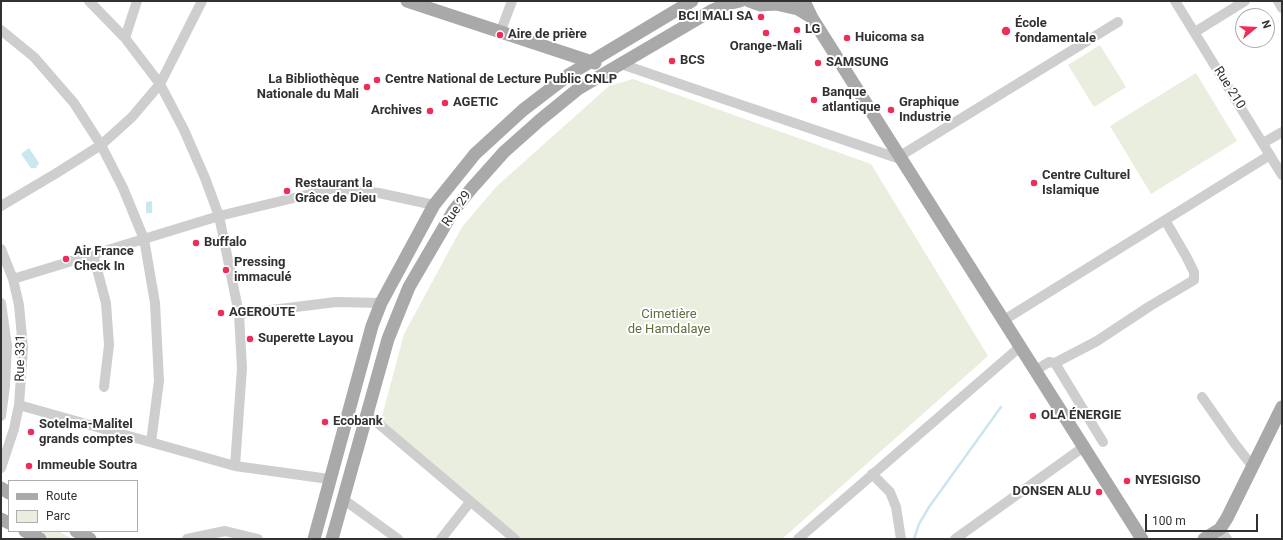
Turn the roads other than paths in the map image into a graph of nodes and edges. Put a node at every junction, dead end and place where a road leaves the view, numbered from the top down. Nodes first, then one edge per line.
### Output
1 (89, 1) edge
2 (137, 1) edge
3 (202, 1) edge
4 (406, 1) edge
5 (432, 1) edge
6 (512, 1) edge
7 (692, 1) edge
8 (740, 1) edge
9 (749, 1) edge
10 (804, 1) edge
11 (1175, 1) edge
12 (1245, 1) edge
13 (1278, 1) edge
14 (778, 2) edge
15 (1282, 8) edge
16 (812, 18) junction
17 (1118, 22) dead end
18 (503, 25) junction
19 (1, 30) edge
20 (1195, 32) junction
21 (125, 38) junction
22 (596, 58) junction
23 (618, 65) junction
24 (160, 84) junction
25 (1282, 132) edge
26 (100, 144) junction
27 (1263, 144) junction
28 (1270, 155) junction
29 (901, 158) junction
30 (1282, 175) edge
31 (434, 205) junction
32 (1, 206) edge
33 (219, 216) junction
34 (1165, 220) junction
35 (144, 239) junction
36 (1, 249) edge
37 (93, 254) junction
38 (13, 279) junction
39 (1, 303) edge
40 (381, 303) junction
41 (239, 314) junction
42 (1004, 320) junction
43 (4, 346) edge
44 (1021, 346) junction
45 (1055, 363) junction
46 (1036, 370) junction
47 (104, 387) dead end
48 (1202, 397) dead end
49 (19, 405) junction
50 (1282, 407) edge
51 (367, 414) junction
52 (1, 416) edge
53 (151, 442) junction
54 (1103, 442) dead end
55 (1085, 446) junction
56 (235, 466) junction
57 (1253, 467) junction
58 (1, 468) edge
59 (872, 474) junction
60 (329, 479) junction
61 (342, 499) junction
62 (470, 502) junction
63 (27, 532) edge
64 (78, 532) edge
65 (1224, 534) edge
66 (40, 539) edge
67 (90, 539) edge
68 (187, 539) edge
69 (258, 539) edge
70 (314, 539) edge
71 (332, 539) edge
72 (398, 539) edge
73 (441, 539) edge
74 (514, 539) edge
75 (798, 539) edge
76 (901, 539) edge
77 (955, 539) edge
78 (1142, 539) edge
79 (1204, 539) edge

1 - 21 street
2 - 21 street
3 - 24 street
4 - 22 main road
5 - 18 main road
6 - 18 street
7 - 22 main road
8 - 23 main road, Rue 29
9 - 14 main road
10 - 16 main road
11 - 20 street, Rue 210
12 - 20 street
13 - 15 street
14 - 16 main road
16 - 29 main road
17 - 29 street
18 - 22 main road
19 - 26 street
20 - 27 street, Rue 210
21 - 24 street
22 - 23 main road
22 - 31 main road
23 - 29 street
23 - 51 main road, Rue 29
24 - 26 street
24 - 33 street
25 - 27 street
26 - 32 street
26 - 35 street
27 - 28 street, Rue 210
28 - 30 street, Rue 210
28 - 34 street
29 - 42 main road
31 - 33 street
31 - 40 main road
33 - 35 street
33 - 41 street
34 - 42 street
34 - 45 street
35 - 37 street
35 - 53 street
36 - 38 street, Rue 331
37 - 38 street
37 - 47 street
38 - 49 street, Rue 331
39 - 43 street, Rue 331
40 - 41 street
40 - 60 main road
41 - 56 street
42 - 44 main road
43 - 52 street, Rue 331
44 - 46 main road
44 - 59 street
45 - 46 street
45 - 54 street
46 - 55 main road
48 - 57 street
49 - 53 street
49 - 58 street, Rue 331
50 - 57 main road
51 - 61 main road, Rue 29
51 - 62 street
53 - 56 street
55 - 77 street
55 - 78 main road
56 - 60 street
57 - 65 main road
59 - 75 street
59 - 76 street
60 - 70 main road
61 - 71 main road, Rue 29
61 - 72 street
62 - 73 street
62 - 74 street
63 - 66 main road
64 - 67 main road
65 - 79 main road
68 - 69 street

